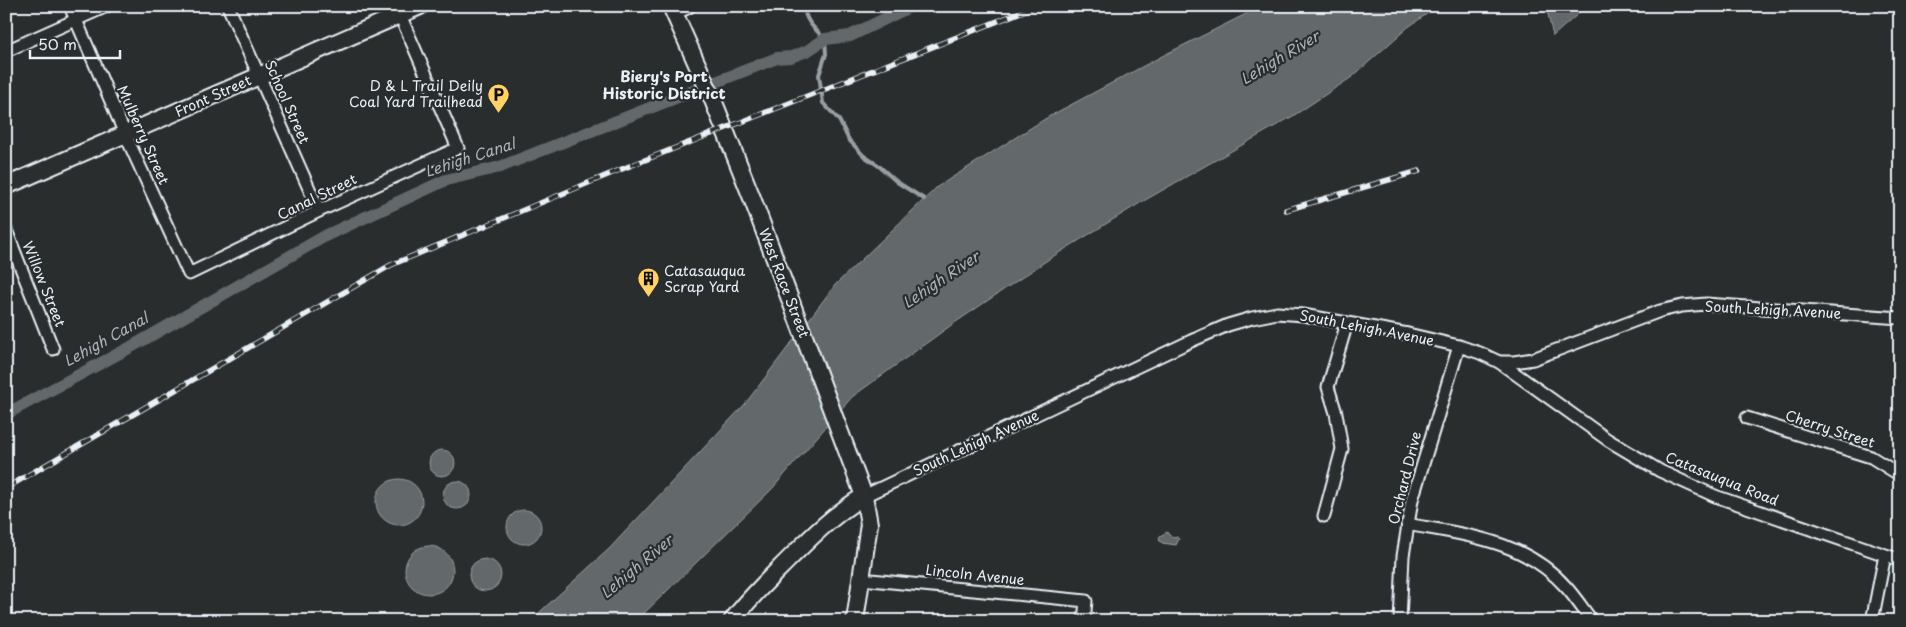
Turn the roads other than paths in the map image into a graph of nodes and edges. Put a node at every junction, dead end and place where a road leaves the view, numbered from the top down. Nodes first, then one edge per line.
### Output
1 (70, 6) edge
2 (107, 6) edge
3 (228, 6) edge
4 (420, 6) edge
5 (678, 8) edge
6 (398, 11) edge
7 (76, 20) junction
8 (6, 51) edge
9 (259, 76) junction
10 (125, 134) junction
11 (6, 186) edge
12 (319, 211) junction
13 (6, 230) edge
14 (189, 274) joint
15 (1900, 318) edge
16 (1347, 323) junction
17 (1459, 346) junction
18 (53, 349) dead end
19 (1499, 362) junction
20 (1747, 418) dead end
21 (1899, 471) edge
22 (864, 496) junction
23 (1324, 516) dead end
24 (1407, 524) junction
25 (1885, 555) junction
26 (1900, 560) edge
27 (861, 579) junction
28 (732, 621) edge
29 (855, 621) edge
30 (1084, 621) edge
31 (1400, 621) edge
32 (1592, 621) edge
33 (1872, 621) edge

1 - 7 street, Mulberry Street
2 - 7 street
3 - 9 street, School Street
4 - 6 main road, Front Street
5 - 22 main road, West Race Street
6 - 9 main road, Front Street
6 - 12 street, Canal Street
7 - 8 street
7 - 10 street, Mulberry Street
9 - 10 main road, Front Street
9 - 12 street, School Street
10 - 11 main road, Front Street
10 - 14 street, Mulberry Street
12 - 14 street, Canal Street
13 - 18 street, Willow Street
15 - 19 street, South Lehigh Avenue
16 - 17 street, South Lehigh Avenue
16 - 22 street, South Lehigh Avenue
16 - 23 street
17 - 19 street, South Lehigh Avenue
17 - 24 street, Orchard Drive
19 - 25 street, Catasauqua Road
20 - 21 street, Cherry Street
22 - 27 main road, West Race Street
22 - 28 main road, South Lehigh Avenue
24 - 31 street, Orchard Drive
24 - 32 street
25 - 26 street, Catasauqua Road
25 - 33 street
27 - 29 main road, West Race Street
27 - 30 street, Lincoln Avenue

